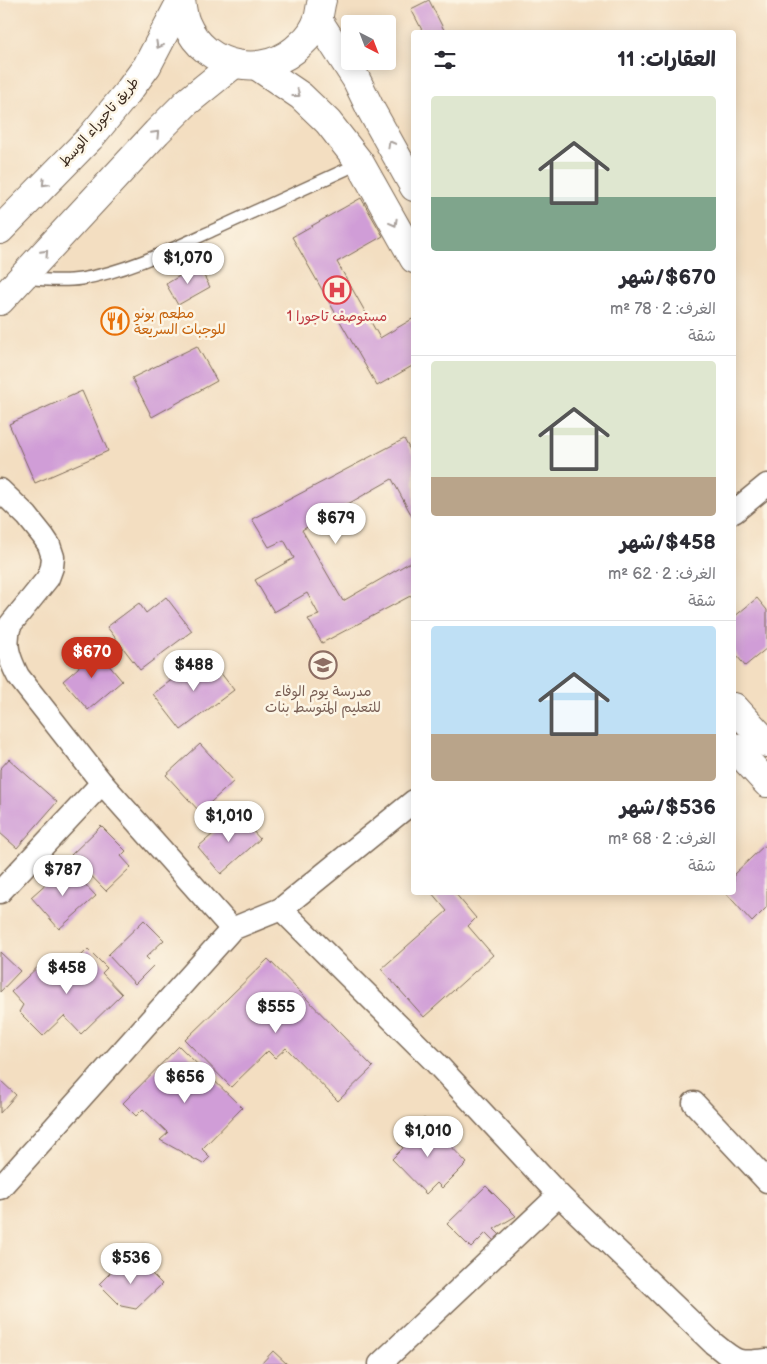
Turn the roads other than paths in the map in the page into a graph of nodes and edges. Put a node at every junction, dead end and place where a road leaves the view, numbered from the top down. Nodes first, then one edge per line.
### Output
1 (181, 1) edge
2 (320, 10) edge
3 (246, 65) junction
4 (360, 163) junction
5 (411, 182) edge
6 (0, 230) edge
7 (411, 254) edge
8 (22, 278) junction
9 (0, 301) edge
10 (767, 485) edge
11 (0, 490) edge
12 (736, 510) edge
13 (736, 709) edge
14 (767, 743) edge
15 (736, 749) edge
16 (102, 783) junction
17 (767, 783) edge
18 (411, 803) edge
19 (0, 892) edge
20 (280, 909) junction
21 (232, 930) junction
22 (694, 1103) dead end
23 (767, 1181) edge
24 (0, 1188) edge
25 (559, 1195) junction
26 (767, 1360) edge
27 (380, 1364) edge

1 - 3 main road
1 -> 6 main road, طريق تاجوراء الوسط
2 - 3 main road
5 -> 2 main road
3 -> 4 main road
8 -> 3 main road
4 -> 7 main road
4 - 8 lane
8 - 9 main road
10 - 12 street
11 - 16 street
13 - 14 main road
15 - 17 main road
16 - 19 street
16 - 21 street
18 - 20 street
20 - 21 street
20 - 25 street
21 - 24 street
22 - 23 street
25 - 26 street
25 - 27 street

